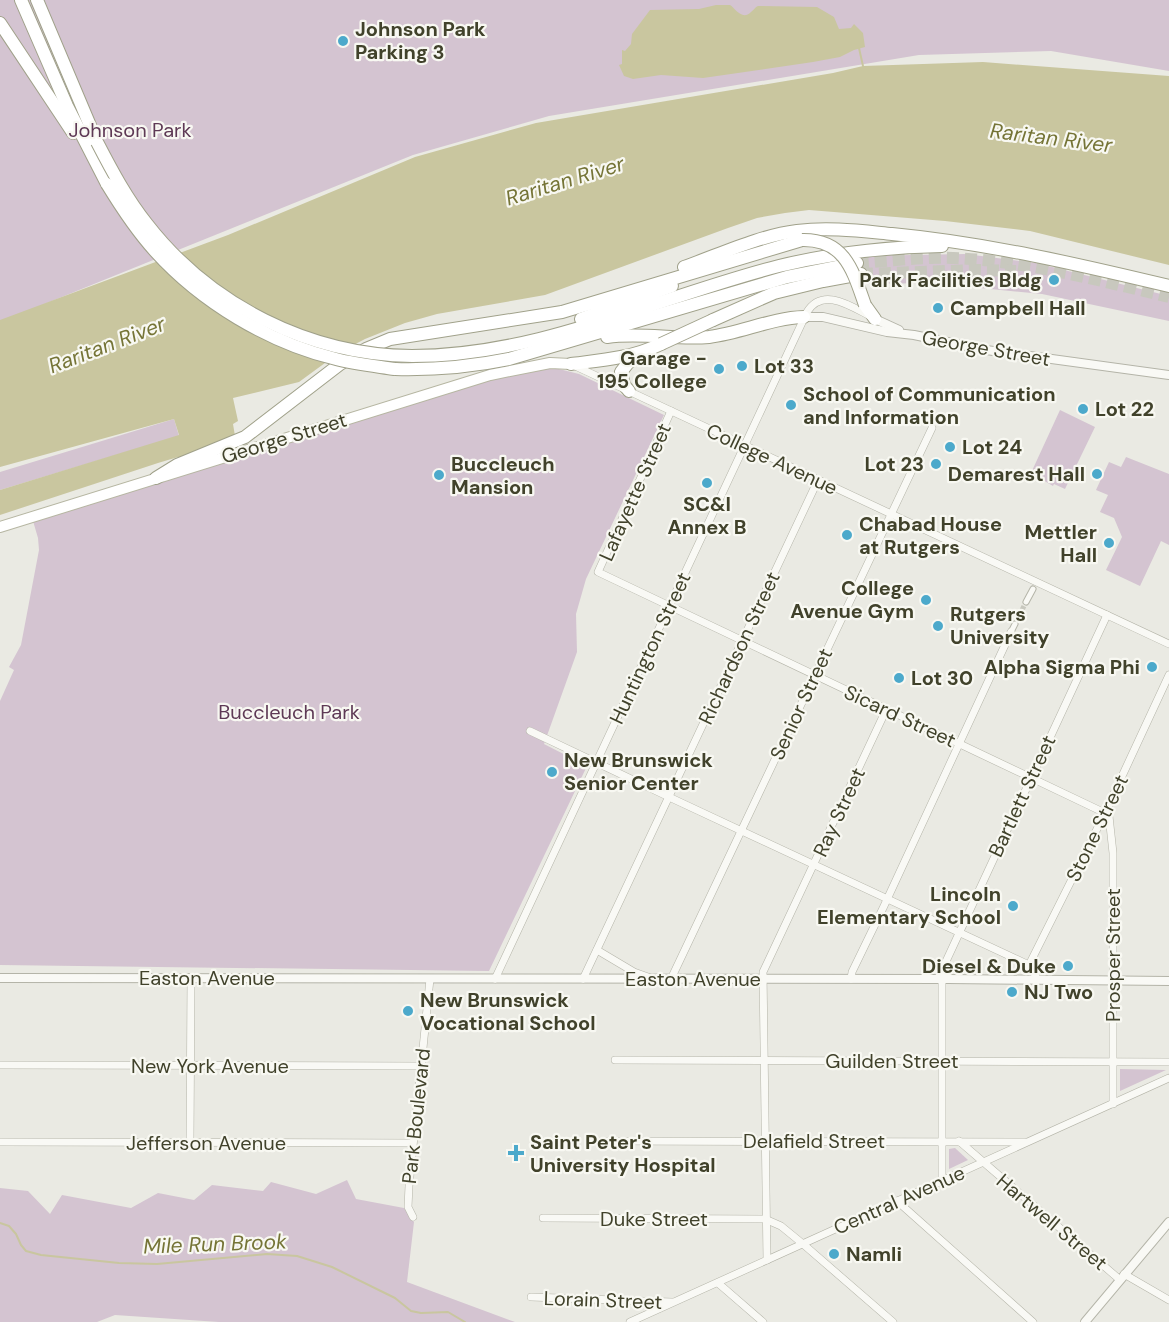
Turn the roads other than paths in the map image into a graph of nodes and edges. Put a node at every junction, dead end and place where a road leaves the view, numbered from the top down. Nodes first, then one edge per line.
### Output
1 (21, 0) edge
2 (38, 4) edge
3 (0, 23) edge
4 (82, 142) junction
5 (1006, 249) junction
6 (748, 256) junction
7 (1169, 286) edge
8 (562, 312) junction
9 (804, 318) junction
10 (875, 319) junction
11 (914, 335) junction
12 (576, 341) junction
13 (480, 351) junction
14 (642, 353) junction
15 (571, 364) junction
16 (1169, 375) edge
17 (629, 391) junction
18 (671, 411) junction
19 (932, 428) dead end
20 (745, 446) junction
21 (156, 478) junction
22 (818, 480) junction
23 (891, 514) junction
24 (0, 527) edge
25 (598, 572) joint
26 (1033, 589) dead end
27 (1026, 602) tunnel mouth
28 (669, 605) junction
29 (1107, 615) junction
30 (1015, 624) tunnel mouth
31 (1011, 632) joint
32 (742, 640) junction
33 (1169, 644) edge
34 (814, 675) junction
35 (1169, 675) edge
36 (886, 710) junction
37 (530, 731) dead end
38 (959, 743) junction
39 (596, 763) junction
40 (1032, 777) junction
41 (669, 797) junction
42 (1107, 810) junction
43 (741, 831) junction
44 (814, 865) junction
45 (887, 900) junction
46 (958, 932) junction
47 (597, 950) junction
48 (1029, 965) junction
49 (0, 978) edge
50 (190, 978) junction
51 (430, 979) junction
52 (495, 979) junction
53 (583, 979) junction
54 (653, 979) junction
55 (671, 979) junction
56 (764, 979) junction
57 (851, 979) junction
58 (942, 979) junction
59 (1038, 980) junction
60 (1113, 980) junction
61 (1169, 981) edge
62 (615, 1060) dead end
63 (765, 1061) junction
64 (942, 1061) junction
65 (1112, 1062) junction
66 (1169, 1062) edge
67 (0, 1065) edge
68 (190, 1065) junction
69 (420, 1066) junction
70 (1169, 1078) edge
71 (1113, 1104) junction
72 (602, 1141) dead end
73 (765, 1141) junction
74 (942, 1141) junction
75 (959, 1141) junction
76 (0, 1142) edge
77 (1027, 1142) junction
78 (190, 1143) junction
79 (412, 1143) junction
80 (982, 1163) junction
81 (942, 1181) junction
82 (897, 1201) junction
83 (412, 1217) dead end
84 (543, 1218) dead end
85 (765, 1219) junction
86 (1169, 1222) edge
87 (803, 1244) junction
88 (767, 1260) junction
89 (1122, 1277) junction
90 (718, 1283) junction
91 (531, 1297) dead end
92 (1169, 1300) edge
93 (674, 1302) junction
94 (642, 1320) edge
95 (630, 1322) edge
96 (763, 1322) edge
97 (893, 1322) edge
98 (1033, 1322) edge
99 (1085, 1322) edge

1 - 4 highway
2 - 13 highway, bridge
3 - 4 highway
4 - 12 highway, bridge
5 - 7 highway
5 - 8 highway
5 - 13 highway
6 - 8 highway
6 - 10 highway, bridge
6 - 13 highway
8 - 21 highway
9 - 10 street
9 - 11 street, George Street
9 - 12 highway
9 - 20 street, Huntington Street
10 - 11 street
11 - 16 street, George Street
12 - 14 highway, bridge
14 - 15 highway
14 - 17 highway
15 - 17 street, College Avenue
15 - 21 main road, George Street
17 - 18 street, College Avenue
18 - 20 street, College Avenue
18 - 25 street, Lafayette Street
19 - 23 street, Senior Street
20 - 22 street, College Avenue
20 - 28 street, Huntington Street
21 - 24 main road, George Street
22 - 23 street, College Avenue
22 - 32 street, Richardson Street
23 - 29 street, College Avenue
23 - 34 street, Senior Street
25 - 28 street, Sicard Street
26 - 27 street
28 - 32 street, Sicard Street
28 - 39 street, Huntington Street
29 - 33 street, College Avenue
29 - 40 street, Bartlett Street
30 - 31 street
31 - 38 street
32 - 34 street, Sicard Street
32 - 41 street, Richardson Street
34 - 36 street, Sicard Street
34 - 43 street, Senior Street
35 - 42 street, Stone Street
36 - 38 street, Sicard Street
36 - 44 street, Ray Street
37 - 39 street
38 - 40 street, Sicard Street
38 - 45 street
39 - 41 street
39 - 52 street, Huntington Street
40 - 42 street, Sicard Street
40 - 46 street, Bartlett Street
41 - 43 street
41 - 47 street, Richardson Street
42 - 48 street, Stone Street
42 - 60 street, Prosper Street
43 - 44 street
43 - 55 street, Senior Street
44 - 45 street
44 - 56 street, Ray Street
45 - 46 street
45 - 57 street
46 - 48 street
46 - 58 street, Bartlett Street
47 - 53 street, Richardson Street
47 - 54 street
48 - 59 street
49 - 50 street, Easton Avenue
50 - 51 street, Easton Avenue
50 - 68 street
51 - 52 street, Easton Avenue
51 - 69 street, Park Boulevard
52 - 53 street, Easton Avenue
53 - 54 street, Easton Avenue
54 - 55 street, Easton Avenue
55 - 56 street, Easton Avenue
56 - 57 street, Easton Avenue
56 - 63 street, Ray Street
57 - 58 street, Easton Avenue
58 - 59 street, Easton Avenue
58 - 64 street, Bartlett Street
59 - 60 street, Easton Avenue
60 - 61 street, Easton Avenue
60 - 65 street, Prosper Street
62 - 63 street, Guilden Street
63 - 64 street, Guilden Street
63 - 73 street, Ray Street
64 - 65 street, Guilden Street
64 - 74 street, Bartlett Street
65 - 66 street, Guilden Street
65 - 71 street, Prosper Street
67 - 68 street, New York Avenue
68 - 69 street, New York Avenue
68 - 78 street
69 - 79 street, Park Boulevard
70 - 71 street, Central Avenue
71 - 77 street, Central Avenue
72 - 73 street, Delafield Street
73 - 74 street, Delafield Street
73 - 85 street, Ray Street
74 - 75 street, Delafield Street
74 - 81 street, Bartlett Street
75 - 77 street, Delafield Street
75 - 80 street, Hartwell Street
76 - 78 street, Jefferson Avenue
77 - 80 street, Central Avenue
78 - 79 street, Jefferson Avenue
79 - 83 street, Park Boulevard
80 - 81 street, Central Avenue
80 - 89 street, Hartwell Street
81 - 82 street, Central Avenue
82 - 87 street, Central Avenue
82 - 98 street
84 - 85 street, Duke Street
85 - 87 street
85 - 88 street, Ray Street
86 - 89 street
87 - 88 street, Central Avenue
87 - 97 street
88 - 90 street, Central Avenue
89 - 92 street, Hartwell Street
89 - 99 street
90 - 93 street, Central Avenue
90 - 96 street
91 - 93 street, Lorain Street
93 - 94 street, Central Avenue
94 - 95 street, Central Avenue

